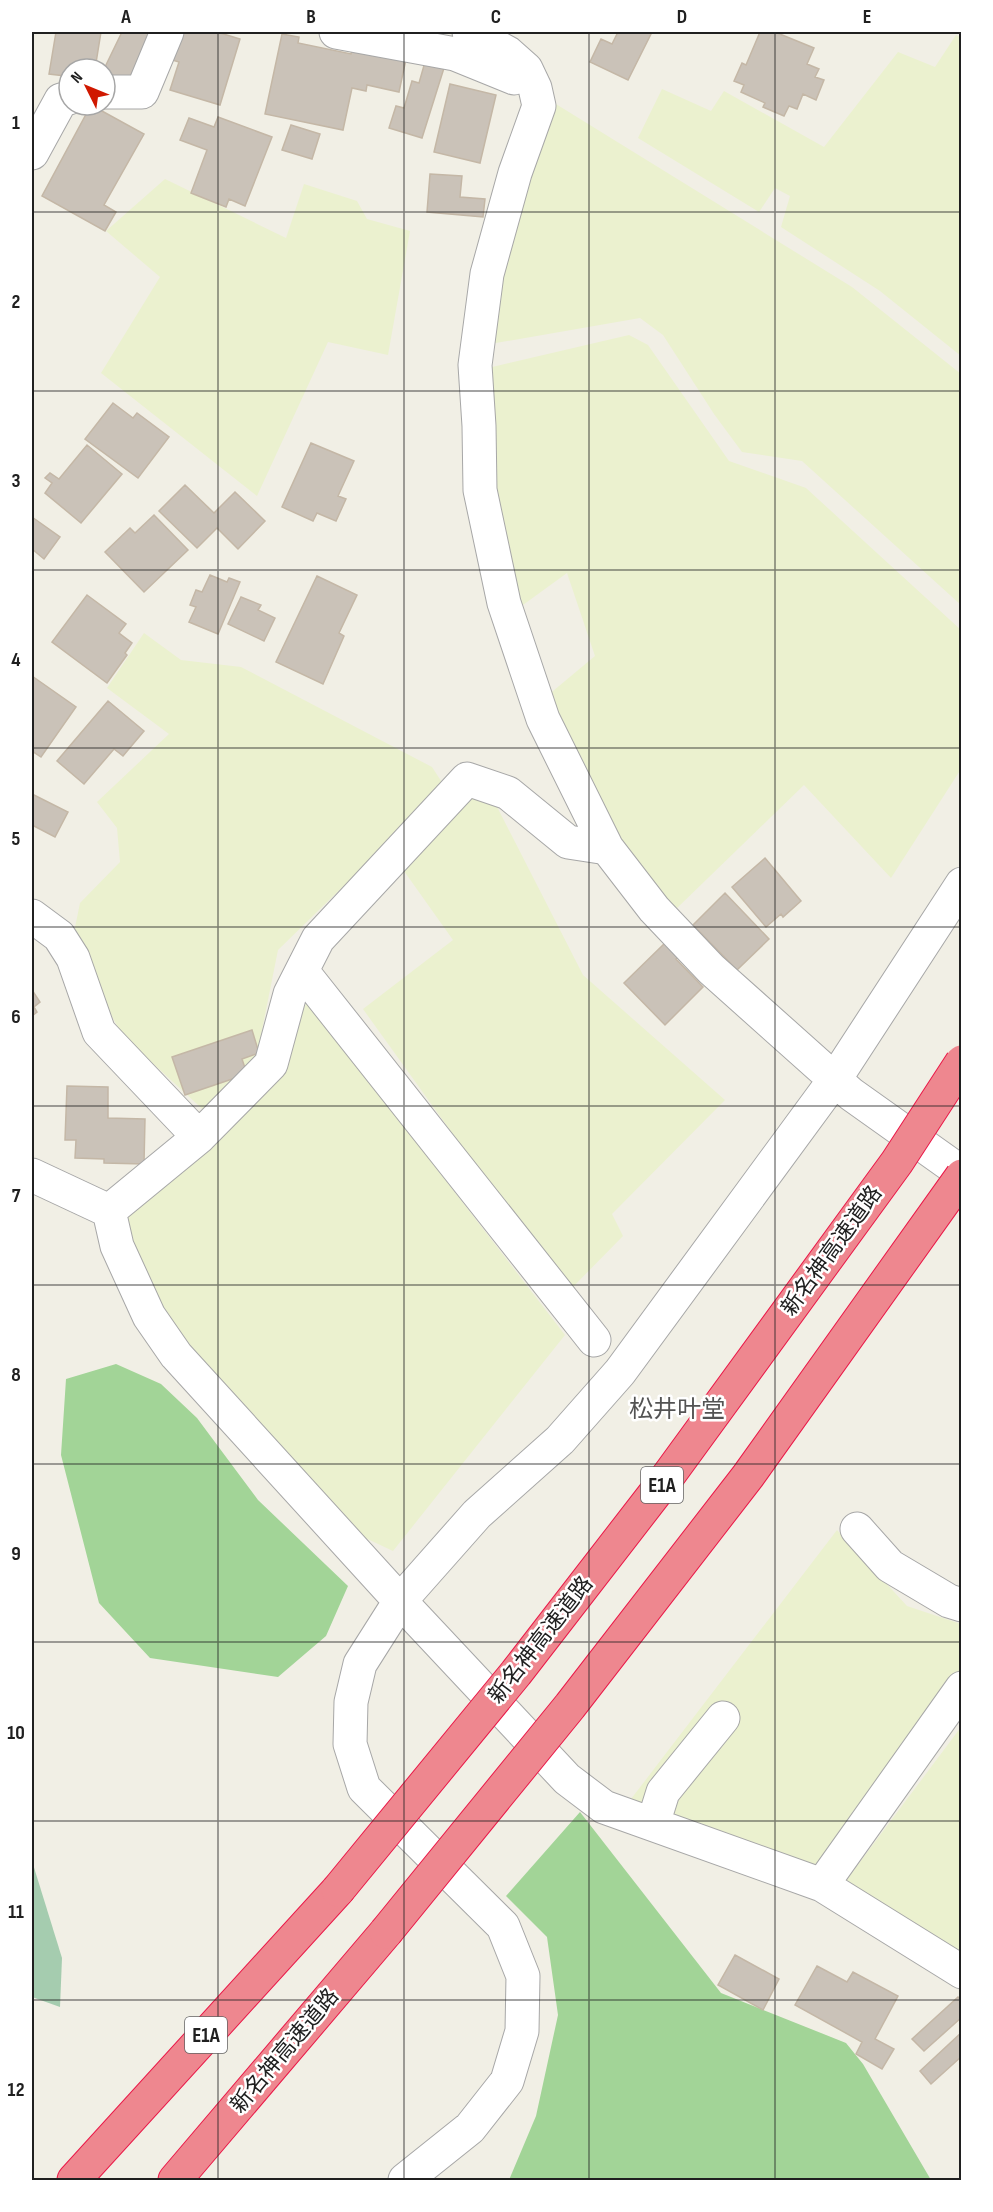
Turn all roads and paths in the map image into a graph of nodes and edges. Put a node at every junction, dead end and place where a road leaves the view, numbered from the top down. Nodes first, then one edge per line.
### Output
1 (167, 32) edge
2 (336, 32) edge
3 (469, 32) edge
4 (535, 88) junction
5 (117, 92) edge
6 (57, 107) edge
7 (32, 153) edge
8 (607, 848) junction
9 (962, 884) edge
10 (32, 916) edge
11 (302, 971) junction
12 (962, 1062) edge
13 (835, 1079) junction
14 (200, 1137) junction
15 (32, 1175) edge
16 (962, 1175) edge
17 (109, 1211) junction
18 (594, 1340) dead end
19 (857, 1529) dead end
20 (400, 1601) junction
21 (962, 1605) edge
22 (962, 1688) edge
23 (723, 1718) dead end
24 (653, 1824) junction
25 (822, 1885) junction
26 (962, 1972) edge
27 (74, 2181) edge
28 (175, 2181) edge
29 (405, 2181) edge

1 - 5 street
2 - 4 street
3 - 4 street
4 - 8 street
6 - 7 street
8 - 11 street
8 - 13 street
9 - 13 street
10 - 14 street
11 - 14 street
11 - 18 street
12 - 27 highway, 新名神高速道路 / E1A, bridge
13 - 16 street
13 - 20 street
14 - 17 street
15 - 17 street
16 - 28 highway, 新名神高速道路, bridge
17 - 20 street
19 - 21 street
20 - 24 street
20 - 29 street
22 - 25 street
23 - 24 street
24 - 25 street
25 - 26 street

